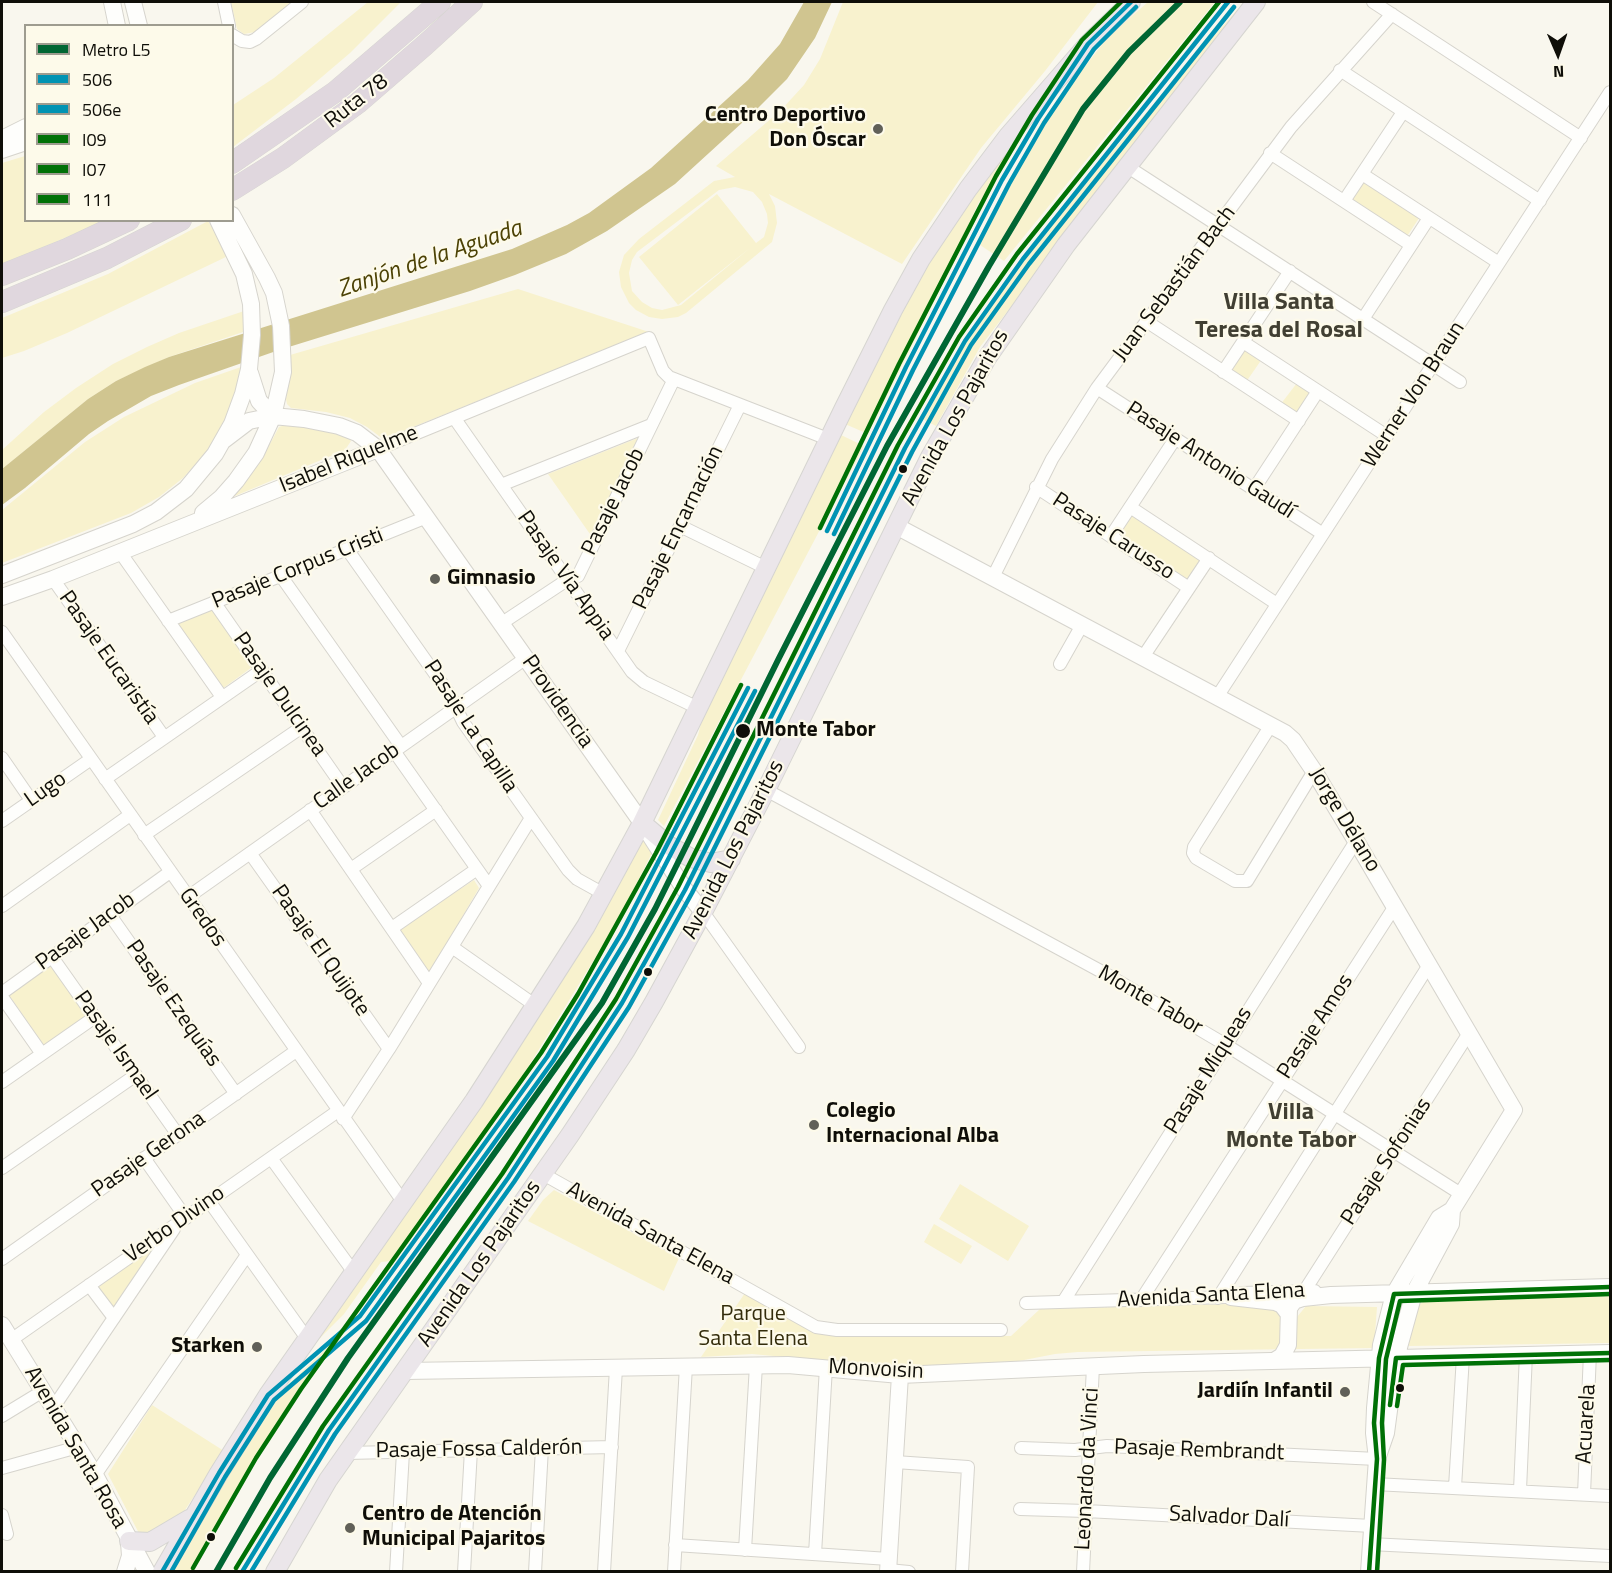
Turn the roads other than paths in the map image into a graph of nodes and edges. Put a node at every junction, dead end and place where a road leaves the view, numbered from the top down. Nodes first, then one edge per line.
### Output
1 (112, 2) edge
2 (133, 2) edge
3 (224, 2) edge
4 (302, 2) edge
5 (428, 2) edge
6 (440, 2) edge
7 (472, 2) edge
8 (484, 2) edge
9 (1108, 2) edge
10 (1131, 2) edge
11 (1256, 2) edge
12 (1373, 2) edge
13 (1392, 14) junction
14 (117, 24) edge
15 (138, 24) edge
16 (229, 24) edge
17 (1100, 31) junction
18 (439, 33) junction
19 (234, 35) edge
20 (399, 38) junction
21 (1340, 70) junction
22 (1611, 92) edge
23 (1403, 112) junction
24 (24, 128) edge
25 (1581, 138) junction
26 (2, 139) edge
27 (24, 143) edge
28 (2, 150) edge
29 (1270, 153) junction
30 (234, 162) edge
31 (1128, 167) junction
32 (1362, 174) junction
33 (234, 189) edge
34 (1344, 201) junction
35 (1540, 201) junction
36 (1429, 218) junction
37 (125, 222) edge
38 (178, 222) edge
39 (220, 222) edge
40 (233, 222) edge
41 (1217, 224) junction
42 (235, 236) junction
43 (1411, 245) junction
44 (1499, 263) junction
45 (1290, 271) junction
46 (2, 275) edge
47 (2, 302) edge
48 (1363, 319) junction
49 (1146, 321) junction
50 (1243, 342) junction
51 (1434, 364) junction
52 (249, 367) junction
53 (1223, 372) junction
54 (674, 379) junction
55 (1460, 382) dead end
56 (1097, 388) junction
57 (1318, 391) junction
58 (740, 405) junction
59 (273, 416) junction
60 (455, 418) junction
61 (1299, 421) junction
62 (651, 425) junction
63 (1387, 436) junction
64 (828, 439) junction
65 (1175, 439) junction
66 (224, 440) junction
67 (378, 449) junction
68 (501, 485) junction
69 (1036, 487) junction
70 (1254, 489) junction
71 (1130, 507) junction
72 (427, 517) junction
73 (680, 526) junction
74 (896, 526) junction
75 (179, 528) junction
76 (1323, 534) junction
77 (1111, 536) junction
78 (347, 549) junction
79 (120, 552) junction
80 (1209, 558) junction
81 (766, 568) junction
82 (2, 575) edge
83 (281, 576) junction
84 (993, 577) junction
85 (53, 579) junction
86 (568, 581) junction
87 (1189, 588) junction
88 (2, 597) edge
89 (214, 602) junction
90 (1277, 604) junction
91 (168, 621) junction
92 (502, 623) junction
93 (1082, 625) junction
94 (2, 632) edge
95 (618, 651) junction
96 (1143, 657) junction
97 (526, 658) junction
98 (1060, 664) dead end
99 (262, 670) junction
100 (222, 697) junction
101 (1216, 697) junction
102 (456, 707) junction
103 (698, 708) junction
104 (1271, 726) junction
105 (302, 727) junction
106 (164, 737) junction
107 (398, 749) junction
108 (2, 758) edge
109 (90, 759) junction
110 (1314, 771) junction
111 (105, 779) junction
112 (344, 787) junction
113 (766, 790) junction
114 (31, 800) junction
115 (310, 810) junction
116 (436, 810) junction
117 (130, 815) junction
118 (531, 818) junction
119 (2, 821) edge
120 (642, 823) junction
121 (144, 835) junction
122 (1356, 841) junction
123 (250, 853) junction
124 (731, 859) junction
125 (351, 869) junction
126 (477, 869) junction
127 (170, 872) junction
128 (489, 886) junction
129 (604, 894) junction
130 (188, 897) junction
131 (2, 906) edge
132 (1395, 906) junction
133 (704, 912) junction
134 (110, 915) junction
135 (392, 928) junction
136 (452, 947) junction
137 (52, 957) junction
138 (1429, 965) junction
139 (429, 983) junction
140 (2, 995) edge
141 (536, 1006) junction
142 (95, 1017) junction
143 (1469, 1033) junction
144 (1226, 1045) junction
145 (799, 1047) dead end
146 (389, 1049) junction
147 (296, 1052) junction
148 (42, 1054) junction
149 (136, 1075) junction
150 (1282, 1080) junction
151 (2, 1082) edge
152 (236, 1094) junction
153 (1336, 1114) junction
154 (341, 1115) junction
155 (178, 1135) junction
156 (1394, 1151) junction
157 (144, 1158) junction
158 (271, 1158) junction
159 (2, 1168) edge
160 (543, 1174) junction
161 (1461, 1194) junction
162 (209, 1201) junction
163 (404, 1203) junction
164 (1452, 1210) junction
165 (182, 1220) junction
166 (247, 1255) junction
167 (2, 1259) edge
168 (355, 1274) junction
169 (89, 1285) junction
170 (1305, 1290) junction
171 (1607, 1290) edge
172 (1414, 1293) junction
173 (1394, 1294) junction
174 (1331, 1295) junction
175 (1224, 1297) junction
176 (1141, 1300) junction
177 (1063, 1302) junction
178 (1026, 1303) dead end
179 (1288, 1313) junction
180 (114, 1318) junction
181 (2, 1325) edge
182 (1001, 1330) dead end
183 (11, 1340) junction
184 (308, 1340) junction
185 (1289, 1341) junction
186 (1602, 1350) edge
187 (1526, 1354) junction
188 (1463, 1356) junction
189 (1378, 1358) junction
190 (1396, 1358) junction
191 (1310, 1360) junction
192 (1274, 1361) junction
193 (756, 1365) junction
194 (686, 1366) junction
195 (1093, 1366) junction
196 (826, 1367) junction
197 (616, 1368) junction
198 (405, 1371) junction
199 (900, 1375) junction
200 (43, 1391) junction
201 (53, 1408) junction
202 (2, 1416) edge
203 (78, 1447) junction
204 (612, 1447) junction
205 (542, 1448) junction
206 (1021, 1448) dead end
207 (1089, 1448) junction
208 (471, 1450) junction
209 (402, 1452) junction
210 (346, 1453) junction
211 (1377, 1459) junction
212 (895, 1462) junction
213 (2, 1468) edge
214 (95, 1475) junction
215 (1374, 1484) junction
216 (1455, 1486) junction
217 (1520, 1490) junction
218 (1584, 1494) junction
219 (1611, 1496) edge
220 (1020, 1509) dead end
221 (1086, 1511) junction
222 (2, 1515) edge
223 (193, 1516) junction
224 (1372, 1526) junction
225 (7, 1534) dead end
226 (129, 1541) junction
227 (1370, 1544) junction
228 (675, 1545) junction
229 (745, 1550) junction
230 (815, 1554) junction
231 (1611, 1556) edge
232 (889, 1567) edge
233 (125, 1572) edge
234 (147, 1572) edge
235 (162, 1572) edge
236 (275, 1572) edge
237 (396, 1572) edge
238 (464, 1572) edge
239 (534, 1572) edge
240 (604, 1572) edge
241 (674, 1572) edge
242 (909, 1572) edge
243 (962, 1572) edge
244 (1083, 1572) edge
245 (1369, 1572) edge

1 - 14 street
2 - 15 street
3 - 16 street
4 - 19 street
5 - 20 highway
6 - 20 highway, Ruta 78
7 - 18 highway, Ruta 78
8 - 18 highway
9 - 17 main road
10 - 17 main road
11 - 31 main road, Avenida Los Pajaritos
12 - 13 street
13 - 21 street, Juan Sebastián Bach
13 - 25 street
17 - 64 main road
18 - 33 highway, Ruta 78
20 - 30 highway, Ruta 78
21 - 23 street
21 - 29 street, Juan Sebastián Bach
22 - 25 street, Werner Von Braun
23 - 32 street
23 - 35 street
24 - 26 street
25 - 35 street, Werner Von Braun
27 - 28 street
29 - 34 street
29 - 41 street, Juan Sebastián Bach
31 - 41 street
31 - 74 main road, Avenida Los Pajaritos
32 - 34 street
32 - 36 street
34 - 43 street
35 - 44 street, Werner Von Braun
36 - 43 street
36 - 44 street
37 - 46 highway
38 - 47 highway
39 - 42 street
40 - 42 street
41 - 45 street
41 - 49 street, Juan Sebastián Bach
42 - 52 street
42 - 59 street
43 - 48 street
44 - 51 street, Werner Von Braun
45 - 48 street
45 - 50 street
48 - 51 street
49 - 53 street
49 - 56 street, Juan Sebastián Bach
50 - 53 street
50 - 57 street
51 - 55 street
51 - 63 street, Werner Von Braun
52 - 59 street
52 - 66 street
53 - 61 street
54 - 58 street
54 - 60 street, Isabel Riquelme
54 - 62 street, Pasaje Jacob
56 - 65 street, Pasaje Antonio Gaudí
56 - 69 street, Juan Sebastián Bach
57 - 61 street
57 - 63 street
58 - 64 street
58 - 73 street, Pasaje Encarnación
59 - 66 street
59 - 67 street, Providencia
59 - 75 street
60 - 67 street, Isabel Riquelme
60 - 68 street, Pasaje Vía Appia
61 - 70 street
62 - 68 street
62 - 86 street, Pasaje Jacob
63 - 76 street, Werner Von Braun
64 - 81 main road
65 - 70 street, Pasaje Antonio Gaudí
65 - 71 street
66 - 82 street
67 - 72 street, Providencia
67 - 75 street, Isabel Riquelme
68 - 86 street, Pasaje Vía Appia
69 - 77 street, Pasaje Carusso
69 - 84 street, Juan Sebastián Bach
70 - 76 street, Pasaje Antonio Gaudí
71 - 77 street
71 - 80 street, Pasaje Carusso
72 - 78 street, Pasaje Corpus Cristi
72 - 92 street, Providencia
73 - 81 street
73 - 95 street, Pasaje Encarnación
74 - 84 street, Jorge Délano
74 - 113 main road, Avenida Los Pajaritos
75 - 79 street, Isabel Riquelme
76 - 90 street, Werner Von Braun
77 - 87 street, Pasaje Carusso
78 - 83 street, Pasaje Corpus Cristi
78 - 102 street, Pasaje La Capilla
79 - 85 street, Isabel Riquelme
79 - 91 street
80 - 87 street
80 - 90 street, Pasaje Carusso
81 - 103 main road
83 - 89 street, Pasaje Corpus Cristi
83 - 107 street
84 - 93 street, Jorge Délano
85 - 88 street, Isabel Riquelme
85 - 106 street, Pasaje Eucaristía
86 - 92 street, Pasaje Jacob
86 - 95 street, Pasaje Vía Appia
87 - 96 street
89 - 91 street, Pasaje Corpus Cristi
89 - 99 street, Pasaje Dulcinea
90 - 101 street, Werner Von Braun
91 - 100 street
92 - 97 street, Providencia
93 - 96 street, Jorge Délano
93 - 98 street
94 - 109 street, Gredos
95 - 103 street, Pasaje Vía Appia
96 - 101 street, Jorge Délano
97 - 102 street, Calle Jacob
97 - 120 street, Providencia
99 - 100 street
99 - 105 street, Pasaje Dulcinea
100 - 106 street
101 - 104 street, Jorge Délano
102 - 107 street, Calle Jacob
102 - 118 street, Pasaje La Capilla
103 - 120 main road
104 - 110 street, Jorge Délano
104 - 110 street
105 - 112 street, Pasaje Dulcinea
105 - 121 street
106 - 111 street
107 - 112 street, Calle Jacob
107 - 116 street
108 - 114 street
109 - 111 street, Gredos
109 - 114 street, Lugo
110 - 122 street, Jorge Délano
111 - 117 street, Gredos
112 - 115 street, Calle Jacob
113 - 124 main road, Avenida Los Pajaritos
113 - 144 street, Monte Tabor
114 - 119 street, Lugo
115 - 123 street, Calle Jacob
115 - 125 street
116 - 125 street
116 - 126 street
117 - 121 street, Gredos
117 - 131 street
118 - 128 street, Verbo Divino
118 - 129 street, Pasaje La Capilla
120 - 124 main road
120 - 129 main road
120 - 133 street, Providencia
121 - 127 street, Gredos
122 - 132 street, Jorge Délano
122 - 144 street, Pasaje Miqueas
123 - 130 street, Calle Jacob
123 - 146 street, Pasaje El Quijote
124 - 133 main road, Avenida Los Pajaritos
125 - 135 street
126 - 128 street
126 - 135 street
127 - 130 street, Gredos
127 - 134 street, Pasaje Jacob
128 - 136 street, Verbo Divino
129 - 141 main road
130 - 147 street, Gredos
132 - 138 street, Jorge Délano
132 - 150 street, Pasaje Amos
133 - 145 street, Providencia
133 - 160 main road, Avenida Los Pajaritos
134 - 137 street, Pasaje Jacob
134 - 152 street, Pasaje Ezequías
135 - 139 street
136 - 139 street, Verbo Divino
136 - 141 street
137 - 140 street, Pasaje Jacob
137 - 142 street, Pasaje Ismael
138 - 143 street, Jorge Délano
138 - 153 street
139 - 146 street, Verbo Divino
140 - 148 street
141 - 163 main road
142 - 148 street
142 - 149 street, Pasaje Ismael
143 - 156 street, Pasaje Sofonias
143 - 161 street, Jorge Délano
144 - 150 street, Monte Tabor
144 - 177 street, Pasaje Miqueas
146 - 154 street, Verbo Divino
147 - 152 street, Pasaje Gerona
147 - 154 street, Gredos
148 - 151 street
149 - 155 street, Pasaje Ismael
149 - 159 street
150 - 153 street, Monte Tabor
150 - 176 street, Pasaje Amos
152 - 155 street, Pasaje Gerona
153 - 156 street, Monte Tabor
153 - 175 street
154 - 158 street, Verbo Divino
154 - 163 street, Gredos
155 - 157 street, Pasaje Gerona
156 - 161 street, Monte Tabor
156 - 170 street, Pasaje Sofonias
157 - 165 street
157 - 167 street, Pasaje Gerona
158 - 162 street, Verbo Divino
158 - 168 street
160 - 182 street, Avenida Santa Elena
160 - 198 main road, Avenida Los Pajaritos
161 - 164 street
162 - 165 street, Verbo Divino
162 - 166 street
163 - 168 main road
164 - 172 street
164 - 173 street
165 - 169 street, Verbo Divino
165 - 180 street
166 - 184 street
166 - 214 street
168 - 184 main road
169 - 180 street
169 - 183 street, Verbo Divino
170 - 174 street, Avenida Santa Elena
170 - 175 street, Avenida Santa Elena
171 - 172 street, Avenida Santa Elena
172 - 173 street, Avenida Santa Elena
172 - 190 street
173 - 174 street, Avenida Santa Elena
173 - 189 street
174 - 179 street
175 - 176 street, Avenida Santa Elena
175 - 179 street
176 - 177 street, Avenida Santa Elena
177 - 178 street, Avenida Santa Elena
179 - 185 street
180 - 201 street
181 - 183 street, Avenida Santa Rosa
183 - 200 street, Avenida Santa Rosa
184 - 223 main road
185 - 191 street
185 - 192 street
186 - 187 street
186 - 218 street, Acuarela
187 - 188 street
187 - 217 street
188 - 190 street
188 - 216 street
189 - 190 street
189 - 191 street
189 - 211 street
190 - 211 street
191 - 192 street
192 - 195 street, Monvoisin
193 - 194 street, Monvoisin
193 - 196 street, Monvoisin
193 - 229 street
194 - 197 street, Monvoisin
194 - 228 street
195 - 199 street, Monvoisin
195 - 207 street, Leonardo da Vinci
196 - 199 street, Monvoisin
196 - 230 street
197 - 198 street, Monvoisin
197 - 204 street
198 - 210 main road, Avenida Los Pajaritos
199 - 212 street
200 - 201 street, Avenida Santa Rosa
200 - 202 street
201 - 203 street, Avenida Santa Rosa
203 - 213 street
203 - 214 street, Avenida Santa Rosa
204 - 205 street, Pasaje Fossa Calderón
204 - 240 street
205 - 208 street, Pasaje Fossa Calderón
205 - 239 street
206 - 207 street, Pasaje Rembrandt
207 - 211 street, Pasaje Rembrandt
207 - 221 street, Leonardo da Vinci
208 - 209 street, Pasaje Fossa Calderón
208 - 238 street
209 - 210 street, Pasaje Fossa Calderón
209 - 237 street
210 - 236 main road, Avenida Los Pajaritos
211 - 215 street
212 - 232 street
212 - 243 street
214 - 226 street, Avenida Santa Rosa
215 - 216 street
215 - 224 street
216 - 217 street
217 - 218 street
218 - 219 street
220 - 221 street, Salvador Dalí
221 - 224 street, Salvador Dalí
221 - 244 street, Leonardo da Vinci
222 - 225 street
223 - 226 main road
223 - 235 main road
224 - 227 street
226 - 233 street, Avenida Santa Rosa
226 - 234 street, Avenida Santa Rosa
227 - 231 street
227 - 245 street
228 - 229 street
228 - 241 street
229 - 230 street
230 - 232 street
232 - 242 street

